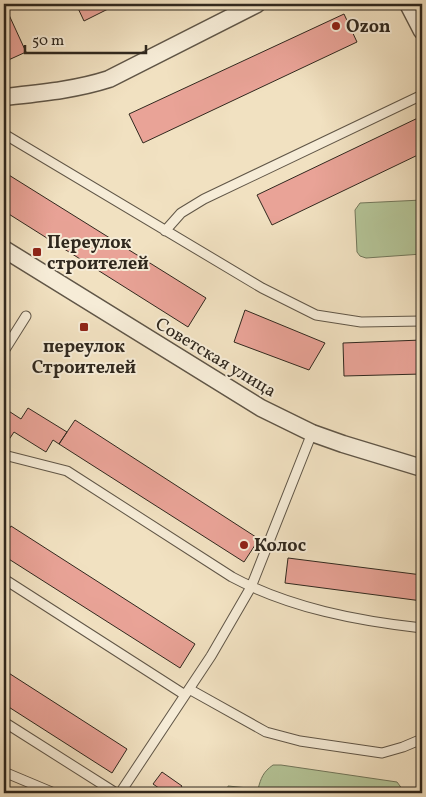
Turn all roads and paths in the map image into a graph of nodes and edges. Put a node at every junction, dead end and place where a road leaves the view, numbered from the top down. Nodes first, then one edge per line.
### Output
1 (257, 4) edge
2 (408, 4) edge
3 (422, 31) edge
4 (422, 95) edge
5 (4, 97) edge
6 (4, 134) edge
7 (165, 230) junction
8 (4, 249) edge
9 (26, 316) dead end
10 (422, 321) edge
11 (4, 351) edge
12 (312, 433) junction
13 (4, 455) edge
14 (422, 468) edge
15 (4, 579) edge
16 (251, 587) junction
17 (422, 628) edge
18 (187, 692) junction
19 (4, 722) edge
20 (422, 739) edge
21 (4, 772) edge
22 (54, 793) edge
23 (118, 793) edge

1 - 5 street
2 - 3 street
4 - 7 lane
6 - 7 lane
7 - 10 lane
8 - 12 street, Советская улица
9 - 11 lane
12 - 14 street, Советская улица
12 - 16 lane
13 - 16 lane
15 - 18 lane
16 - 17 lane
16 - 18 lane
18 - 20 lane
18 - 23 lane
19 - 23 lane
21 - 22 lane

